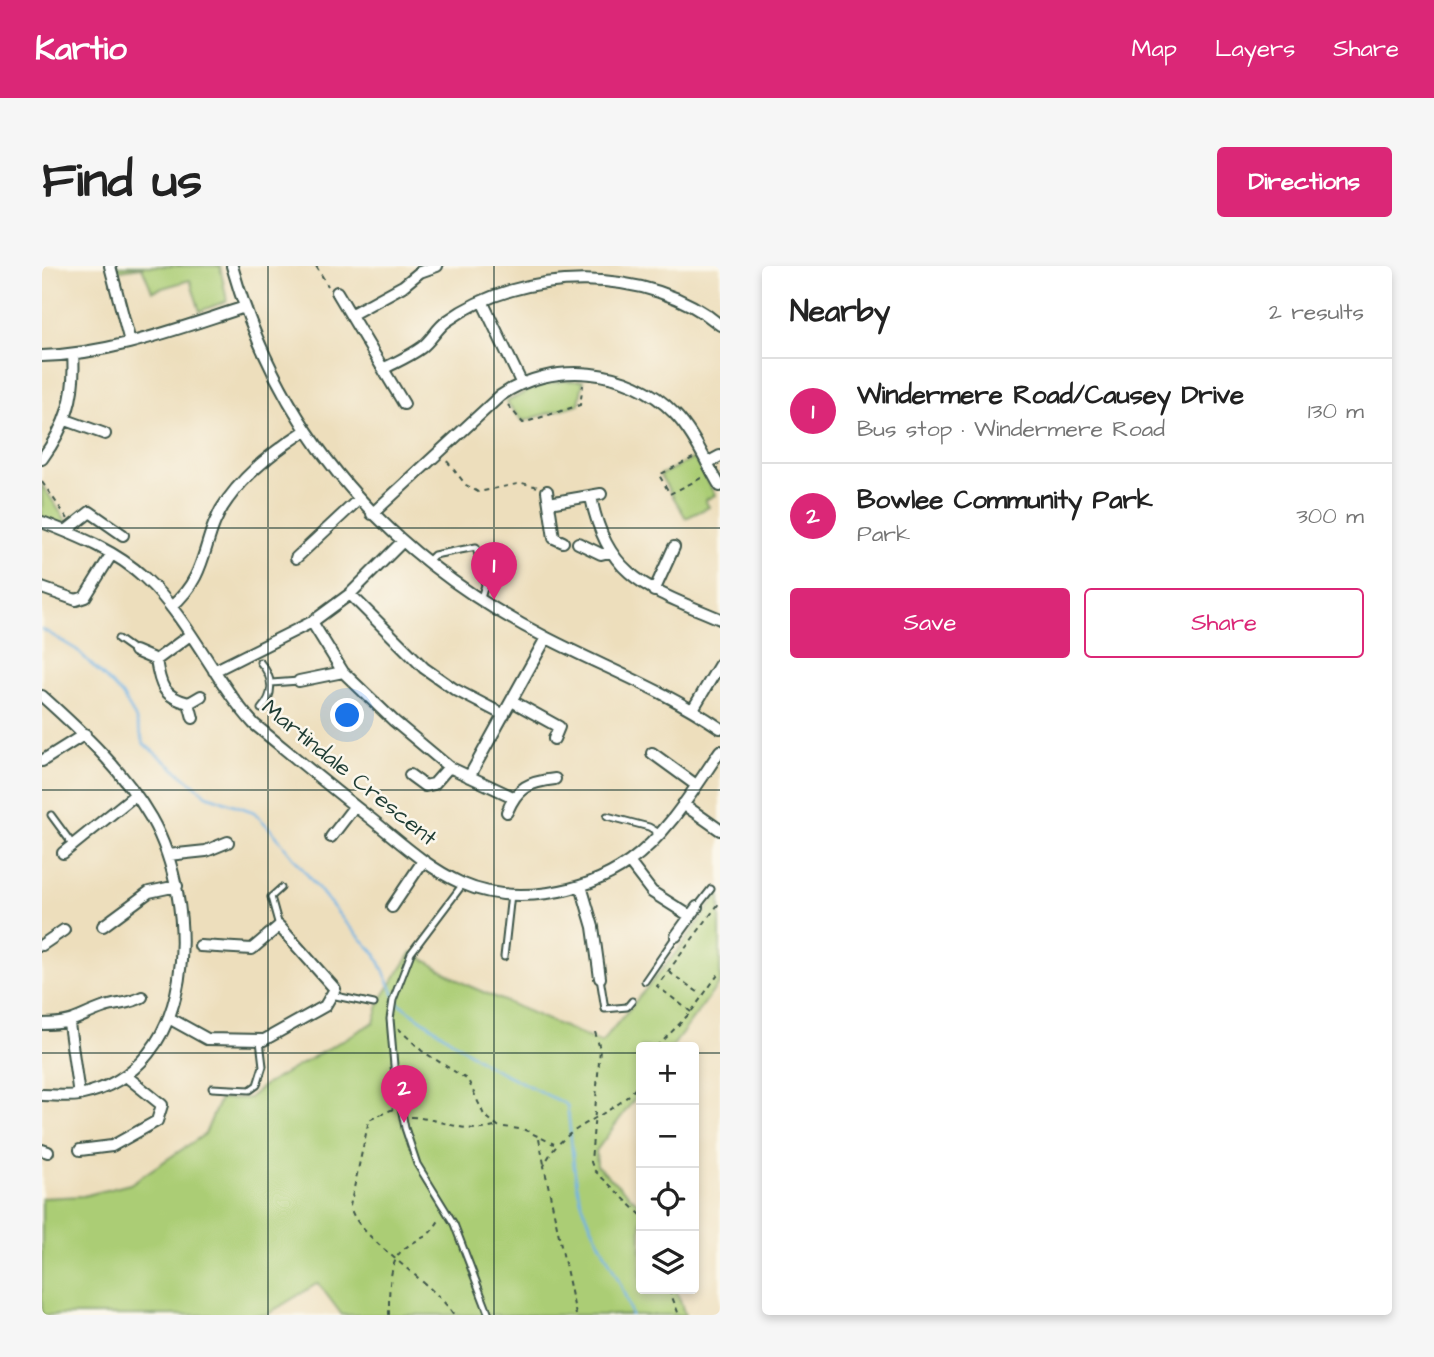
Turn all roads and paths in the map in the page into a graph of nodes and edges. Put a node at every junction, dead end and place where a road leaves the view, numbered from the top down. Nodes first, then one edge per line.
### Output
1 (110, 266) edge
2 (316, 266) edge
3 (437, 266) edge
4 (236, 267) edge
5 (580, 270) edge
6 (337, 292) joint
7 (482, 301) junction
8 (245, 307) junction
9 (352, 314) junction
10 (720, 325) edge
11 (130, 342) junction
12 (73, 355) junction
13 (42, 356) edge
14 (383, 369) junction
15 (585, 374) junction
16 (521, 382) junction
17 (500, 396) junction
18 (404, 404) dead end
19 (66, 420) junction
20 (305, 431) junction
21 (105, 434) dead end
22 (439, 452) junction
23 (720, 456) edge
24 (42, 459) edge
25 (706, 463) junction
26 (42, 482) edge
27 (720, 486) edge
28 (547, 491) joint
29 (358, 500) junction
30 (549, 503) junction
31 (372, 514) junction
32 (42, 522) edge
33 (69, 528) junction
34 (124, 535) dead end
35 (402, 542) junction
36 (563, 542) dead end
37 (578, 543) dead end
38 (310, 545) junction
39 (674, 547) dead end
40 (609, 552) junction
41 (111, 555) junction
42 (317, 555) dead end
43 (296, 558) dead end
44 (428, 561) junction
45 (43, 585) edge
46 (654, 591) junction
47 (350, 594) junction
48 (481, 598) junction
49 (171, 607) junction
50 (720, 619) edge
51 (312, 622) junction
52 (190, 635) junction
53 (546, 638) junction
54 (118, 639) dead end
55 (135, 651) joint
56 (156, 660) junction
57 (260, 662) dead end
58 (720, 664) edge
59 (214, 671) junction
60 (343, 672) junction
61 (299, 681) joint
62 (271, 683) junction
63 (42, 696) edge
64 (201, 696) dead end
65 (512, 701) junction
66 (189, 703) junction
67 (261, 709) dead end
68 (693, 709) junction
69 (505, 715) junction
70 (194, 718) dead end
71 (720, 728) edge
72 (85, 734) junction
73 (554, 739) dead end
74 (720, 751) edge
75 (652, 753) dead end
76 (42, 761) edge
77 (449, 767) junction
78 (410, 775) dead end
79 (469, 777) junction
80 (555, 779) dead end
81 (696, 785) junction
82 (135, 795) junction
83 (513, 797) junction
84 (683, 804) junction
85 (355, 807) junction
86 (507, 812) dead end
87 (51, 815) dead end
88 (607, 816) dead end
89 (720, 830) edge
90 (659, 834) junction
91 (331, 837) dead end
92 (228, 842) dead end
93 (73, 845) junction
94 (63, 853) dead end
95 (169, 855) junction
96 (423, 861) junction
97 (629, 862) junction
98 (463, 884) junction
99 (177, 886) junction
100 (581, 886) junction
101 (281, 888) dead end
102 (711, 888) dead end
103 (510, 894) junction
104 (720, 902) edge
105 (392, 906) dead end
106 (715, 909) junction
107 (693, 912) junction
108 (720, 912) edge
109 (103, 926) dead end
110 (279, 926) junction
111 (64, 930) dead end
112 (676, 936) joint
113 (42, 945) edge
114 (200, 946) dead end
115 (597, 955) junction
116 (504, 957) dead end
117 (583, 957) dead end
118 (668, 972) junction
119 (720, 972) edge
120 (600, 978) joint
121 (645, 981) dead end
122 (331, 995) junction
123 (702, 996) junction
124 (142, 997) dead end
125 (632, 1001) dead end
126 (374, 1004) dead end
127 (691, 1012) junction
128 (169, 1018) junction
129 (390, 1019) junction
130 (42, 1024) edge
131 (69, 1024) junction
132 (596, 1032) dead end
133 (260, 1040) junction
134 (662, 1042) edge
135 (125, 1076) junction
136 (636, 1086) edge
137 (212, 1088) dead end
138 (42, 1095) edge
139 (79, 1095) junction
140 (401, 1108) junction
141 (594, 1116) junction
142 (403, 1118) junction
143 (498, 1126) junction
144 (538, 1138) junction
145 (555, 1144) junction
146 (80, 1150) dead end
147 (544, 1166) junction
148 (636, 1210) edge
149 (445, 1211) junction
150 (396, 1257) junction
151 (671, 1294) edge
152 (389, 1315) edge
153 (454, 1315) edge
154 (489, 1315) edge
155 (576, 1315) edge
156 (679, 1315) edge

1 - 11 street
2 - 6 path
3 - 9 street
4 - 8 street
5 - 7 street
5 - 10 street
6 - 9 street
7 - 14 street
7 - 16 street
8 - 11 street
8 - 20 street
9 - 14 street
11 - 12 street
12 - 13 street
12 - 19 street
14 - 18 street
15 - 16 street
15 - 17 path
15 - 25 street
16 - 17 street
17 - 22 street
19 - 21 street
19 - 24 street
20 - 29 street
20 - 49 street
22 - 28 path
22 - 31 street
23 - 25 street
25 - 25 path
25 - 27 street
26 - 33 path
28 - 30 street
29 - 31 street
29 - 38 street
30 - 36 street
30 - 40 street
31 - 35 street
32 - 33 street, Martindale Crescent
33 - 34 street
33 - 41 street, Martindale Crescent
35 - 44 street
35 - 47 street
37 - 40 street
38 - 42 street
38 - 43 street
39 - 46 street
40 - 46 street
41 - 45 street
41 - 49 street, Martindale Crescent
44 - 48 street
44 - 48 lane
46 - 50 street
47 - 51 street
47 - 69 street
48 - 53 street
49 - 52 street, Martindale Crescent
51 - 59 street
51 - 60 street
52 - 56 street
52 - 59 street, Martindale Crescent
53 - 65 street
53 - 68 street
54 - 55 lane
55 - 56 street
56 - 66 street
57 - 62 lane
58 - 68 street
59 - 85 street, Martindale Crescent
60 - 61 street
60 - 77 street
61 - 62 lane
62 - 67 lane
63 - 72 street
64 - 66 street
65 - 69 street
65 - 73 street
66 - 70 street
68 - 71 street
69 - 79 street
72 - 76 street
72 - 82 street
74 - 81 street, Martindale Crescent
75 - 81 street
77 - 78 street
77 - 79 street
79 - 83 street
80 - 83 street
81 - 84 street, Martindale Crescent
82 - 93 street
82 - 95 street
83 - 86 street
84 - 89 street
84 - 90 street, Martindale Crescent
85 - 91 street
85 - 96 street, Martindale Crescent
87 - 93 lane
88 - 90 lane
90 - 97 street, Martindale Crescent
92 - 95 street
93 - 94 street
95 - 99 street
96 - 98 street, Martindale Crescent
96 - 105 street
97 - 100 street, Martindale Crescent
97 - 107 street
98 - 103 street, Martindale Crescent
98 - 129 lane
99 - 109 street
99 - 128 street
100 - 103 street, Martindale Crescent
100 - 115 street
101 - 110 lane
102 - 107 lane
103 - 116 lane
104 - 106 path
106 - 108 path
106 - 118 path
107 - 112 street
110 - 114 street
110 - 122 street
111 - 113 street
112 - 121 lane
115 - 117 street
115 - 120 street
118 - 123 path
118 - 127 path
119 - 123 path
120 - 125 lane
122 - 126 lane
122 - 133 street
123 - 127 path
124 - 131 street
127 - 134 path
128 - 133 street
128 - 135 street
129 - 140 lane
129 - 143 path
130 - 131 street
131 - 139 street
132 - 141 path
133 - 137 lane
135 - 139 street
135 - 146 street
136 - 141 path
138 - 139 street
140 - 142 lane
140 - 150 path
141 - 145 path
141 - 148 path
142 - 143 path
142 - 149 lane
143 - 144 path
144 - 145 path
144 - 147 path
145 - 147 path
147 - 155 path
149 - 150 path
149 - 154 lane
150 - 152 path
150 - 153 path
151 - 156 path

